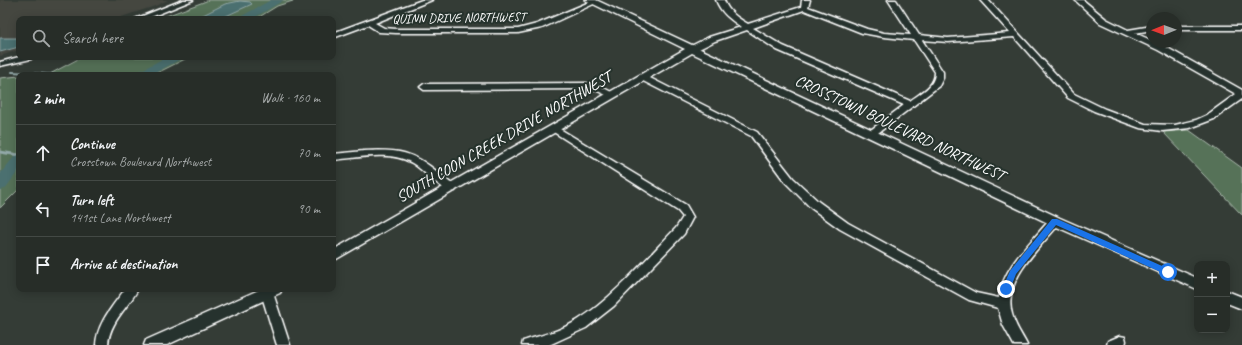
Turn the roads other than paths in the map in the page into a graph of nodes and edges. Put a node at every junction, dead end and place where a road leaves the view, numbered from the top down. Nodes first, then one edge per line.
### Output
1 (189, 0) edge
2 (428, 0) edge
3 (720, 0) edge
4 (892, 0) edge
5 (984, 0) edge
6 (1079, 0) edge
7 (592, 1) edge
8 (805, 4) edge
9 (147, 16) edge
10 (368, 22) junction
11 (746, 27) junction
12 (1182, 28) edge
13 (1242, 28) edge
14 (1146, 29) edge
15 (1128, 32) junction
16 (336, 35) edge
17 (1015, 35) junction
18 (917, 38) junction
19 (692, 49) junction
20 (16, 60) edge
21 (0, 64) edge
22 (644, 78) junction
23 (424, 87) dead end
24 (1242, 94) edge
25 (613, 95) junction
26 (910, 104) junction
27 (555, 129) junction
28 (871, 134) junction
29 (336, 157) edge
30 (451, 189) junction
31 (1055, 221) junction
32 (336, 254) edge
33 (1194, 283) edge
34 (130, 292) edge
35 (269, 292) edge
36 (271, 292) edge
37 (1230, 298) edge
38 (1242, 303) edge
39 (1004, 304) junction
40 (102, 345) edge
41 (152, 345) edge
42 (284, 345) edge
43 (528, 345) edge
44 (1021, 345) edge

1 - 9 street
2 - 10 street
3 - 11 street
4 - 18 street
5 - 17 street
6 - 15 street
7 - 10 street, QUINN DRIVE NORTHWEST
7 - 19 street, CROSSTOWN BOULEVARD NORTHWEST
8 - 11 street
8 - 18 street
10 - 16 street
11 - 19 street
11 - 26 street
12 - 13 street
14 - 15 street
15 - 24 street
17 - 18 street
17 - 24 street
18 - 26 street
19 - 22 street, SOUTH COON CREEK DRIVE NORTHWEST
19 - 28 street, CROSSTOWN BOULEVARD NORTHWEST
20 - 21 street
22 - 25 street, SOUTH COON CREEK DRIVE NORTHWEST
22 - 39 street
23 - 25 street
25 - 27 street, SOUTH COON CREEK DRIVE NORTHWEST
26 - 28 street
27 - 30 street, SOUTH COON CREEK DRIVE NORTHWEST
27 - 43 street
28 - 31 street, CROSSTOWN BOULEVARD NORTHWEST
29 - 30 street
30 - 32 street, SOUTH COON CREEK DRIVE NORTHWEST
31 - 33 street, CROSSTOWN BOULEVARD NORTHWEST
31 - 39 street
34 - 40 street
35 - 41 street
36 - 42 street
37 - 38 street
39 - 44 street

